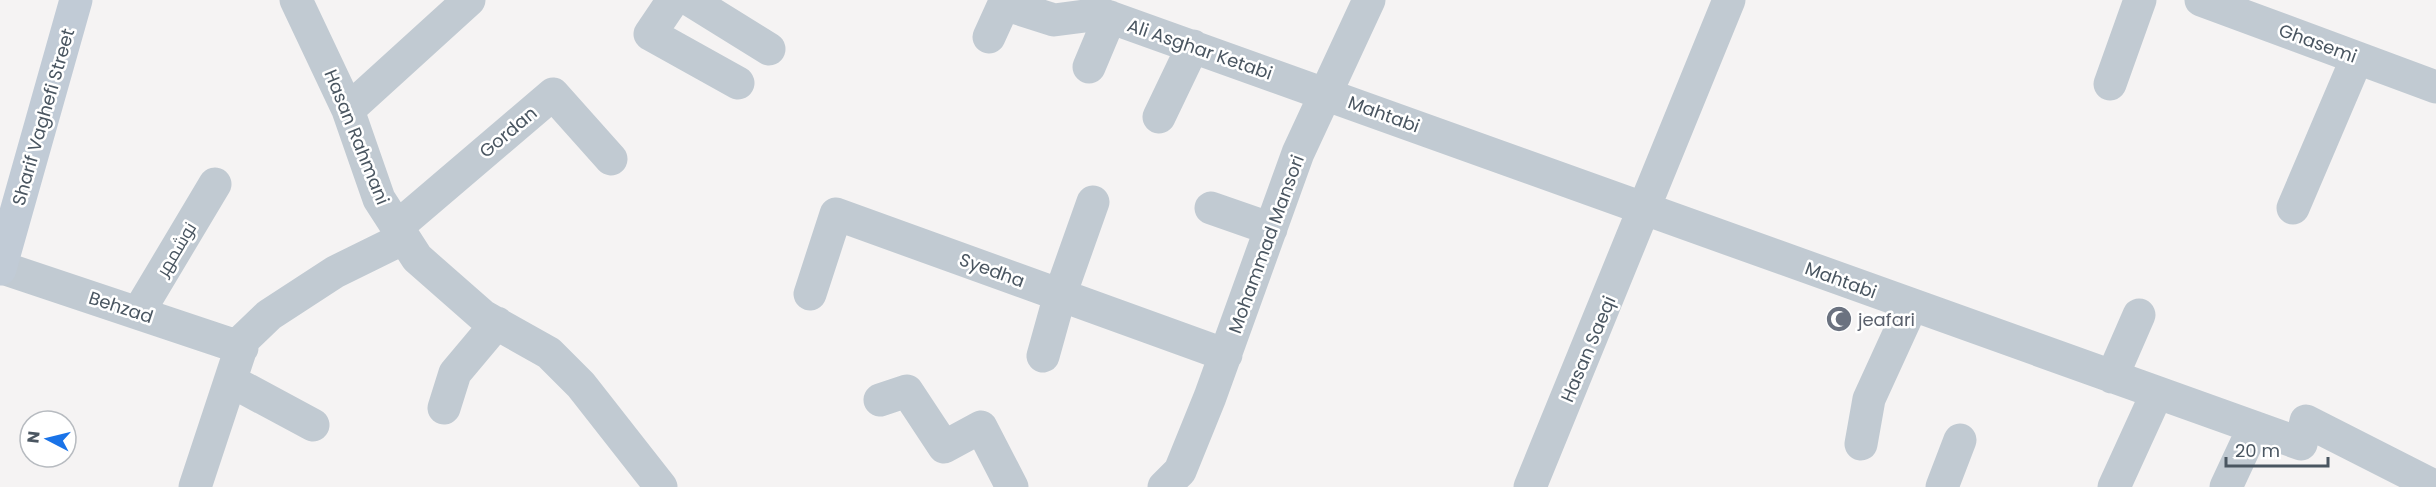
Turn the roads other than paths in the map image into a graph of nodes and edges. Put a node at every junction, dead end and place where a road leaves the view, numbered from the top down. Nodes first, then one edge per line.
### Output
1 (76, 0) edge
2 (296, 0) edge
3 (469, 0) edge
4 (673, 0) edge
5 (690, 0) edge
6 (1369, 0) edge
7 (1729, 0) edge
8 (2140, 0) edge
9 (2201, 0) edge
10 (1100, 11) edge
11 (989, 37) dead end
12 (1193, 46) junction
13 (769, 49) dead end
14 (2357, 58) junction
15 (1089, 67) dead end
16 (738, 83) dead end
17 (2110, 84) dead end
18 (2436, 87) edge
19 (1326, 93) junction
20 (348, 110) junction
21 (1159, 117) dead end
22 (611, 159) dead end
23 (215, 184) dead end
24 (1093, 202) dead end
25 (1211, 208) dead end
26 (2294, 208) dead end
27 (1645, 210) junction
28 (1271, 229) junction
29 (400, 232) junction
30 (0, 268) edge
31 (810, 294) dead end
32 (1060, 295) junction
33 (1912, 305) junction
34 (138, 313) junction
35 (2139, 315) dead end
36 (497, 323) junction
37 (242, 348) junction
38 (1226, 355) junction
39 (1043, 356) dead end
40 (2112, 377) junction
41 (231, 381) junction
42 (2157, 393) junction
43 (880, 400) dead end
44 (444, 408) dead end
45 (313, 425) dead end
46 (2254, 427) junction
47 (1960, 440) dead end
48 (1861, 444) dead end
49 (195, 487) edge
50 (661, 487) edge
51 (1012, 487) edge
52 (1164, 487) edge
53 (1530, 487) edge
54 (1942, 487) edge
55 (2114, 487) edge
56 (2226, 487) edge
57 (2436, 487) edge

1 - 30 main road, Sharif Vaghefi Street
2 - 20 street, Hasan Rahmani
3 - 20 street
4 - 16 street
5 - 13 street
6 - 19 street, Mohammad Mansori
7 - 27 street, Hasan Saeqi
8 - 17 street
9 - 14 street, Ghasemi
10 - 11 street, Ali Asghar Ketabi
10 - 12 street, Ali Asghar Ketabi
10 - 15 street
12 - 19 street, Ali Asghar Ketabi
12 - 21 street
14 - 18 street, Ghasemi
14 - 26 street
19 - 27 street, Mahtabi
19 - 28 street, Mohammad Mansori
20 - 29 street, Hasan Rahmani
22 - 29 street, Gordan
23 - 34 street, نوشمهر
24 - 32 street
25 - 28 street
27 - 33 street, Mahtabi
27 - 53 street, Hasan Saeqi
28 - 38 street, Mohammad Mansori
29 - 36 street, Hasan Rahmani
29 - 37 street
30 - 34 street, Behzad
31 - 32 street, Syedha
32 - 38 street, Syedha
32 - 39 street
33 - 40 street, Mahtabi
33 - 48 street
34 - 37 street, Behzad
35 - 40 street
36 - 44 street
36 - 50 street, Hasan Rahmani
37 - 41 street
38 - 52 street, Mohammad Mansori
40 - 42 street, Mahtabi
41 - 45 street
41 - 49 street
42 - 46 street, Mahtabi
42 - 55 street
43 - 51 street
46 - 56 street
46 - 57 street, Mahtabi
47 - 54 street

